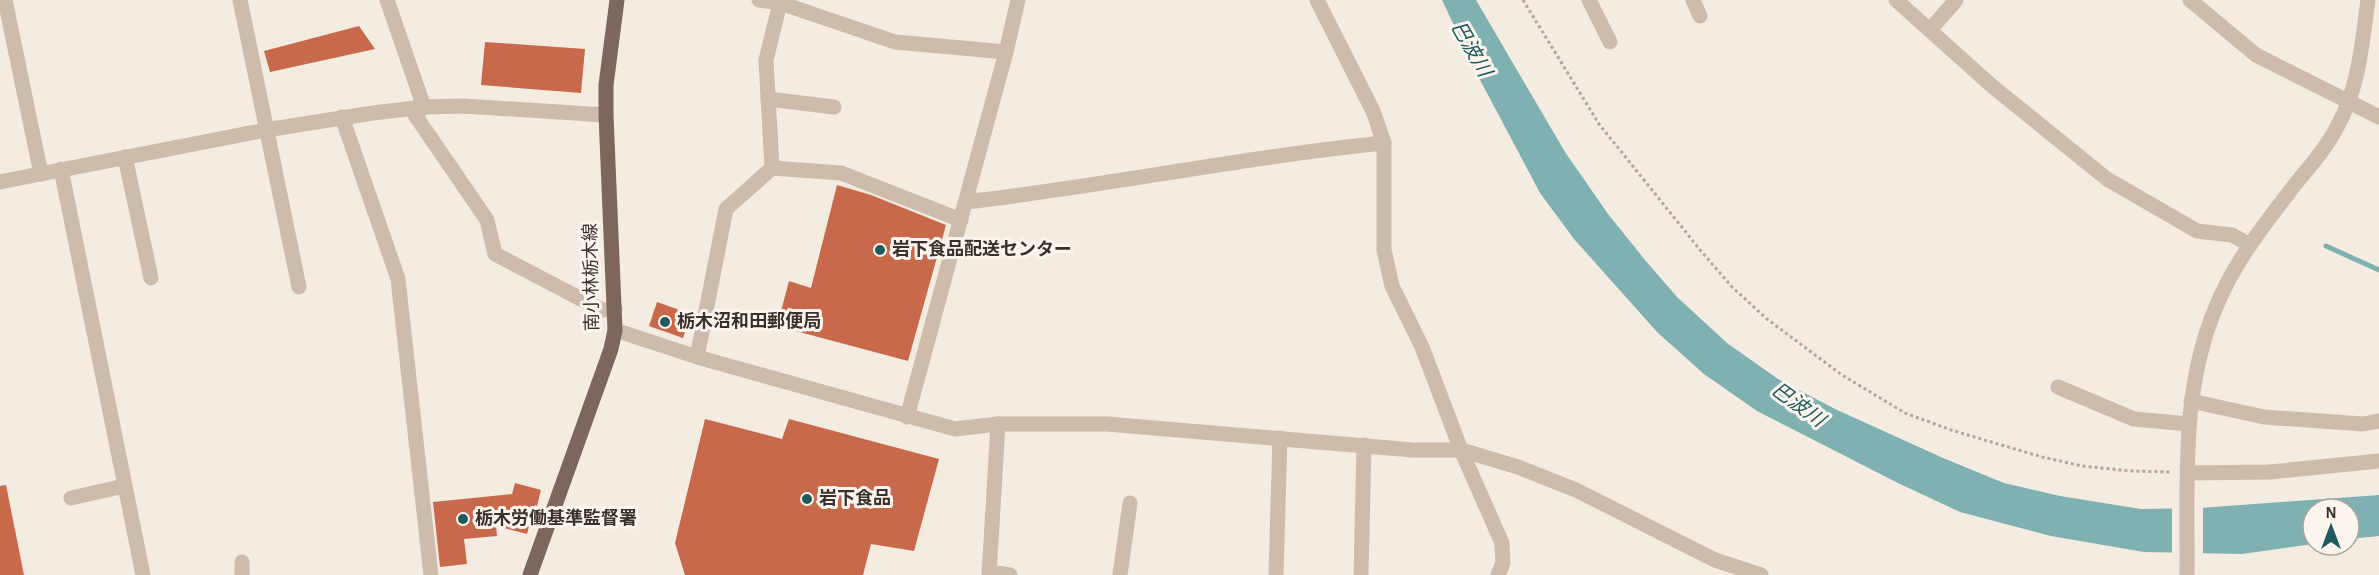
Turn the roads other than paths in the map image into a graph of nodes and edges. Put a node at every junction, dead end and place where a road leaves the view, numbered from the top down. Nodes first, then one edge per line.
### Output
1 (5, 0) edge
2 (240, 0) edge
3 (387, 0) edge
4 (617, 0) edge
5 (759, 0) edge
6 (1018, 0) edge
7 (1317, 0) edge
8 (1588, 0) edge
9 (1693, 0) edge
10 (1896, 0) edge
11 (1956, 0) edge
12 (2190, 0) edge
13 (2368, 0) edge
14 (780, 3) junction
15 (1700, 16) dead end
16 (1929, 30) junction
17 (1610, 42) dead end
18 (6, 43) edge
19 (1006, 52) junction
20 (768, 99) junction
21 (2348, 103) junction
22 (424, 107) junction
23 (834, 107) dead end
24 (606, 115) junction
25 (342, 117) junction
26 (2379, 117) edge
27 (266, 130) junction
28 (1383, 143) junction
29 (125, 157) junction
30 (772, 168) junction
31 (61, 169) junction
32 (41, 174) junction
33 (0, 182) edge
34 (966, 202) junction
35 (961, 220) junction
36 (2250, 244) junction
37 (152, 278) dead end
38 (298, 287) dead end
39 (615, 309) junction
40 (615, 330) junction
41 (697, 357) junction
42 (2058, 387) dead end
43 (2191, 401) junction
44 (907, 417) junction
45 (2379, 421) edge
46 (998, 424) junction
47 (2189, 424) junction
48 (1280, 438) junction
49 (1364, 445) junction
50 (1461, 450) junction
51 (2379, 461) edge
52 (2188, 478) junction
53 (124, 486) junction
54 (72, 498) dead end
55 (1130, 503) dead end
56 (989, 574) edge
57 (142, 575) edge
58 (431, 575) edge
59 (530, 575) edge
60 (1010, 575) edge
61 (1120, 575) edge
62 (1276, 575) edge
63 (1361, 575) edge
64 (1498, 575) edge
65 (1761, 575) edge
66 (2187, 575) edge

1 - 18 street
2 - 27 street
3 - 22 street
4 - 24 main road, 南小林栃木線
5 - 14 street
6 - 19 street
7 - 28 street
8 - 17 street
9 - 15 street
10 - 16 street
11 - 16 street
12 - 21 street
13 - 21 street
14 - 19 street
14 - 20 street
16 - 36 street
18 - 32 street
19 - 34 street
20 - 23 street
20 - 30 street
21 - 26 street
21 - 36 street
22 - 24 street
22 - 25 street
22 - 39 street
24 - 39 main road, 南小林栃木線
25 - 27 street
25 - 58 street
27 - 29 street
27 - 38 street
28 - 34 street
28 - 50 street
29 - 31 street
29 - 37 street
30 - 35 street
30 - 41 street
31 - 32 street
31 - 53 street
32 - 33 street
34 - 35 street
35 - 44 street
36 - 43 street
39 - 40 main road, 南小林栃木線
40 - 41 street
40 - 59 main road, 南小林栃木線
41 - 44 street
42 - 47 street
43 - 45 street
43 - 47 street
44 - 46 street
46 - 48 street
46 - 56 street
47 - 52 street
48 - 49 street
48 - 62 street
49 - 50 street
49 - 63 street
50 - 64 street
50 - 65 street
51 - 52 street
52 - 66 street
53 - 54 street
53 - 57 street
55 - 61 street
56 - 60 street

